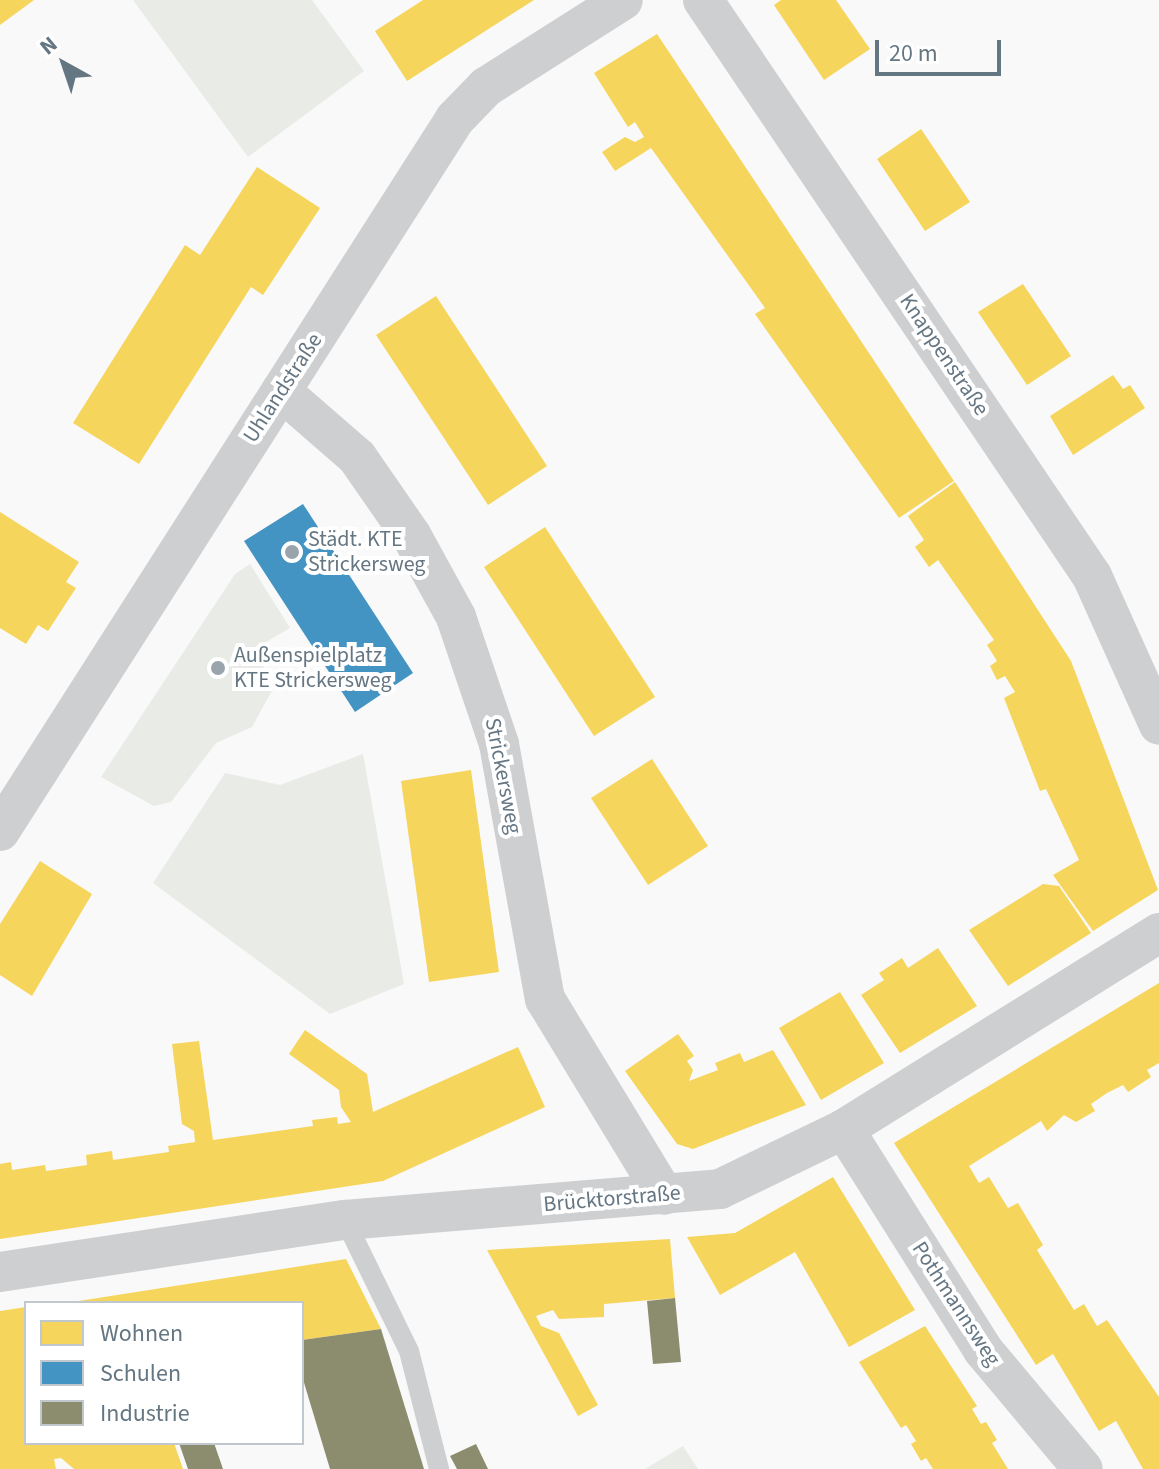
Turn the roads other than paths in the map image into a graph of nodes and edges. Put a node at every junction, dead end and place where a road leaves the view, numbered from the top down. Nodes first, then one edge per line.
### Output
1 (623, 0) edge
2 (703, 0) edge
3 (281, 391) junction
4 (1159, 725) edge
5 (0, 831) edge
6 (1159, 933) edge
7 (844, 1129) junction
8 (664, 1195) junction
9 (345, 1220) junction
10 (0, 1272) edge
11 (439, 1469) edge
12 (1083, 1469) edge

1 - 3 street, Uhlandstraße
2 - 4 street, Knappenstraße
3 - 5 street, Uhlandstraße
3 - 8 street, Strickersweg
6 - 7 street, Brücktorstraße
7 - 8 street, Brücktorstraße
7 - 12 street, Pothmannsweg
8 - 9 street, Brücktorstraße
9 - 10 street, Brücktorstraße
9 - 11 lane

